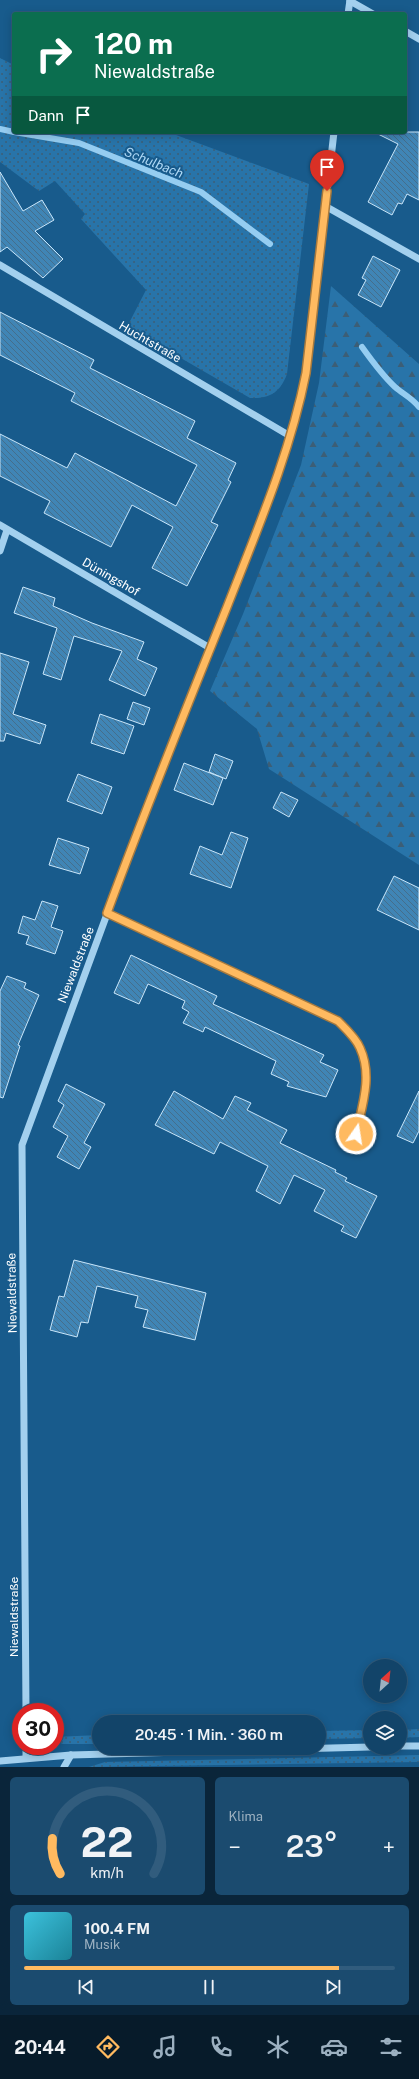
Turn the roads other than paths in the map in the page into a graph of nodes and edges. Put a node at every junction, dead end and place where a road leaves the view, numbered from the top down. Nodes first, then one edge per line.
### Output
1 (350, 1) edge
2 (348, 12) edge
3 (369, 12) edge
4 (407, 32) edge
5 (419, 39) edge
6 (334, 134) edge
7 (325, 206) junction
8 (419, 259) edge
9 (0, 265) edge
10 (290, 436) junction
11 (0, 525) edge
12 (8, 530) junction
13 (0, 551) edge
14 (210, 648) junction
15 (107, 913) junction
16 (356, 1134) dead end
17 (26, 1703) edge
18 (407, 1746) edge
19 (419, 1746) edge
20 (363, 1747) edge
21 (72, 1755) junction
22 (26, 1758) joint
23 (0, 1761) edge
24 (64, 1767) edge

1 - 2 street
1 - 3 street
4 - 5 street
6 - 7 street, Niewaldstraße
7 - 8 street
7 - 10 street, Niewaldstraße
9 - 10 street, Huchtstraße
10 - 14 street, Niewaldstraße
11 - 12 street, Düningshof
12 - 13 street
12 - 14 street, Düningshof
14 - 15 street, Niewaldstraße
15 - 16 street
15 - 17 street, Niewaldstraße
18 - 19 street
20 - 21 street
21 - 22 street
21 - 24 street
22 - 23 street

